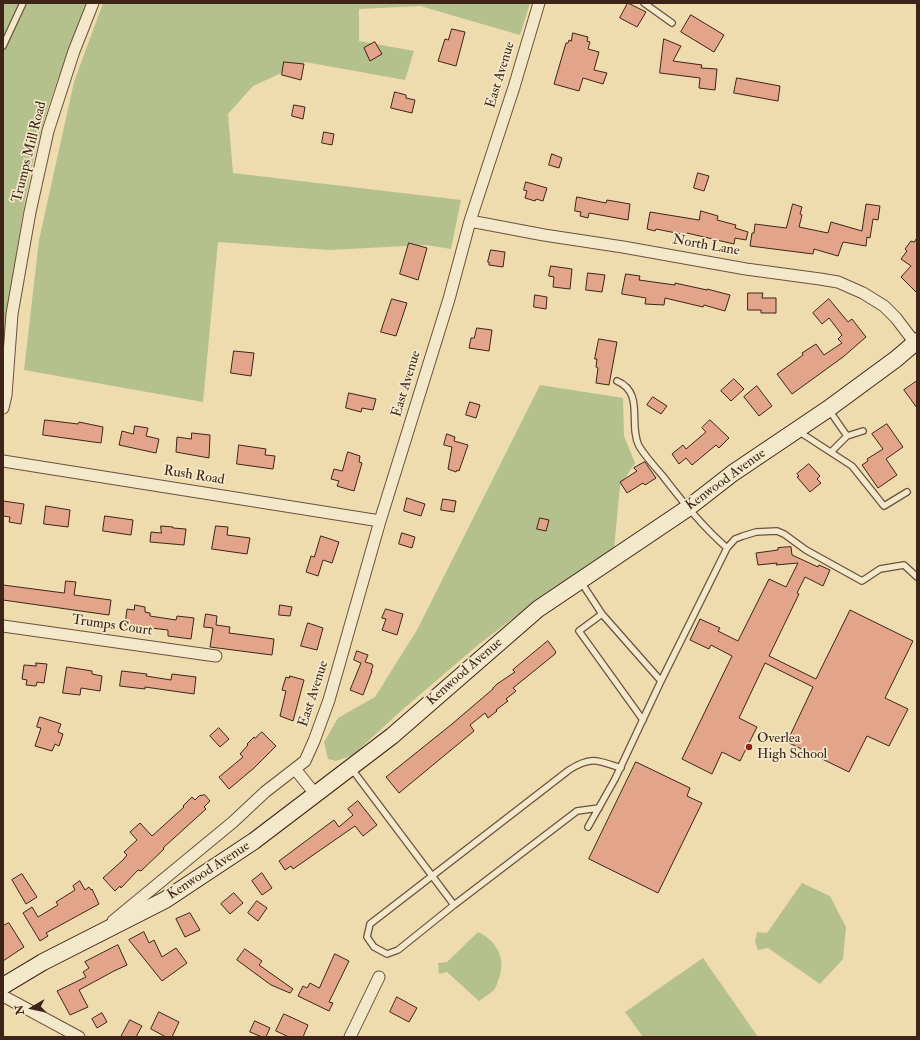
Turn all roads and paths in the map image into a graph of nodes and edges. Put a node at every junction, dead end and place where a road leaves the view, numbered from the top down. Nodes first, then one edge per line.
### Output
1 (23, 3) edge
2 (94, 3) edge
3 (539, 3) edge
4 (644, 3) edge
5 (672, 23) dead end
6 (3, 46) edge
7 (470, 221) junction
8 (916, 342) edge
9 (617, 381) dead end
10 (3, 408) edge
11 (828, 408) junction
12 (796, 430) junction
13 (863, 431) dead end
14 (847, 436) junction
15 (831, 452) junction
16 (3, 462) edge
17 (907, 492) dead end
18 (688, 508) junction
19 (380, 521) junction
20 (727, 548) junction
21 (917, 577) edge
22 (579, 580) junction
23 (602, 614) junction
24 (3, 626) edge
25 (216, 656) dead end
26 (661, 681) junction
27 (643, 720) junction
28 (351, 768) junction
29 (621, 768) junction
30 (295, 769) junction
31 (316, 795) junction
32 (599, 808) junction
33 (588, 826) dead end
34 (432, 876) junction
35 (454, 905) junction
36 (83, 942) junction
37 (379, 976) dead end
38 (3, 986) edge
39 (3, 996) edge
40 (79, 1037) edge
41 (350, 1037) edge

1 - 6 lane
2 - 10 street, Trumps Mill Road
3 - 7 street, East Avenue
4 - 5 lane
7 - 8 street, North Lane
7 - 19 street, East Avenue
8 - 11 main road, Kenwood Avenue
9 - 18 lane
11 - 12 main road, Kenwood Avenue
11 - 14 lane
12 - 15 lane
12 - 18 main road, Kenwood Avenue
13 - 14 lane
14 - 15 lane
15 - 17 lane
16 - 19 street, Rush Road
18 - 20 lane
18 - 22 main road, Kenwood Avenue
19 - 30 street, East Avenue
20 - 21 lane
20 - 26 lane
22 - 23 lane
22 - 28 main road, Kenwood Avenue
23 - 26 lane
23 - 27 lane
24 - 25 street, Trumps Court
26 - 27 lane
27 - 29 lane
28 - 31 main road, Kenwood Avenue
28 - 34 lane
29 - 32 lane
29 - 34 lane
30 - 31 street
30 - 36 street, East Avenue
31 - 36 main road, Kenwood Avenue
32 - 33 lane
32 - 35 lane
34 - 35 lane
34 - 35 lane
36 - 38 main road, Kenwood Avenue
37 - 41 street
39 - 40 street

